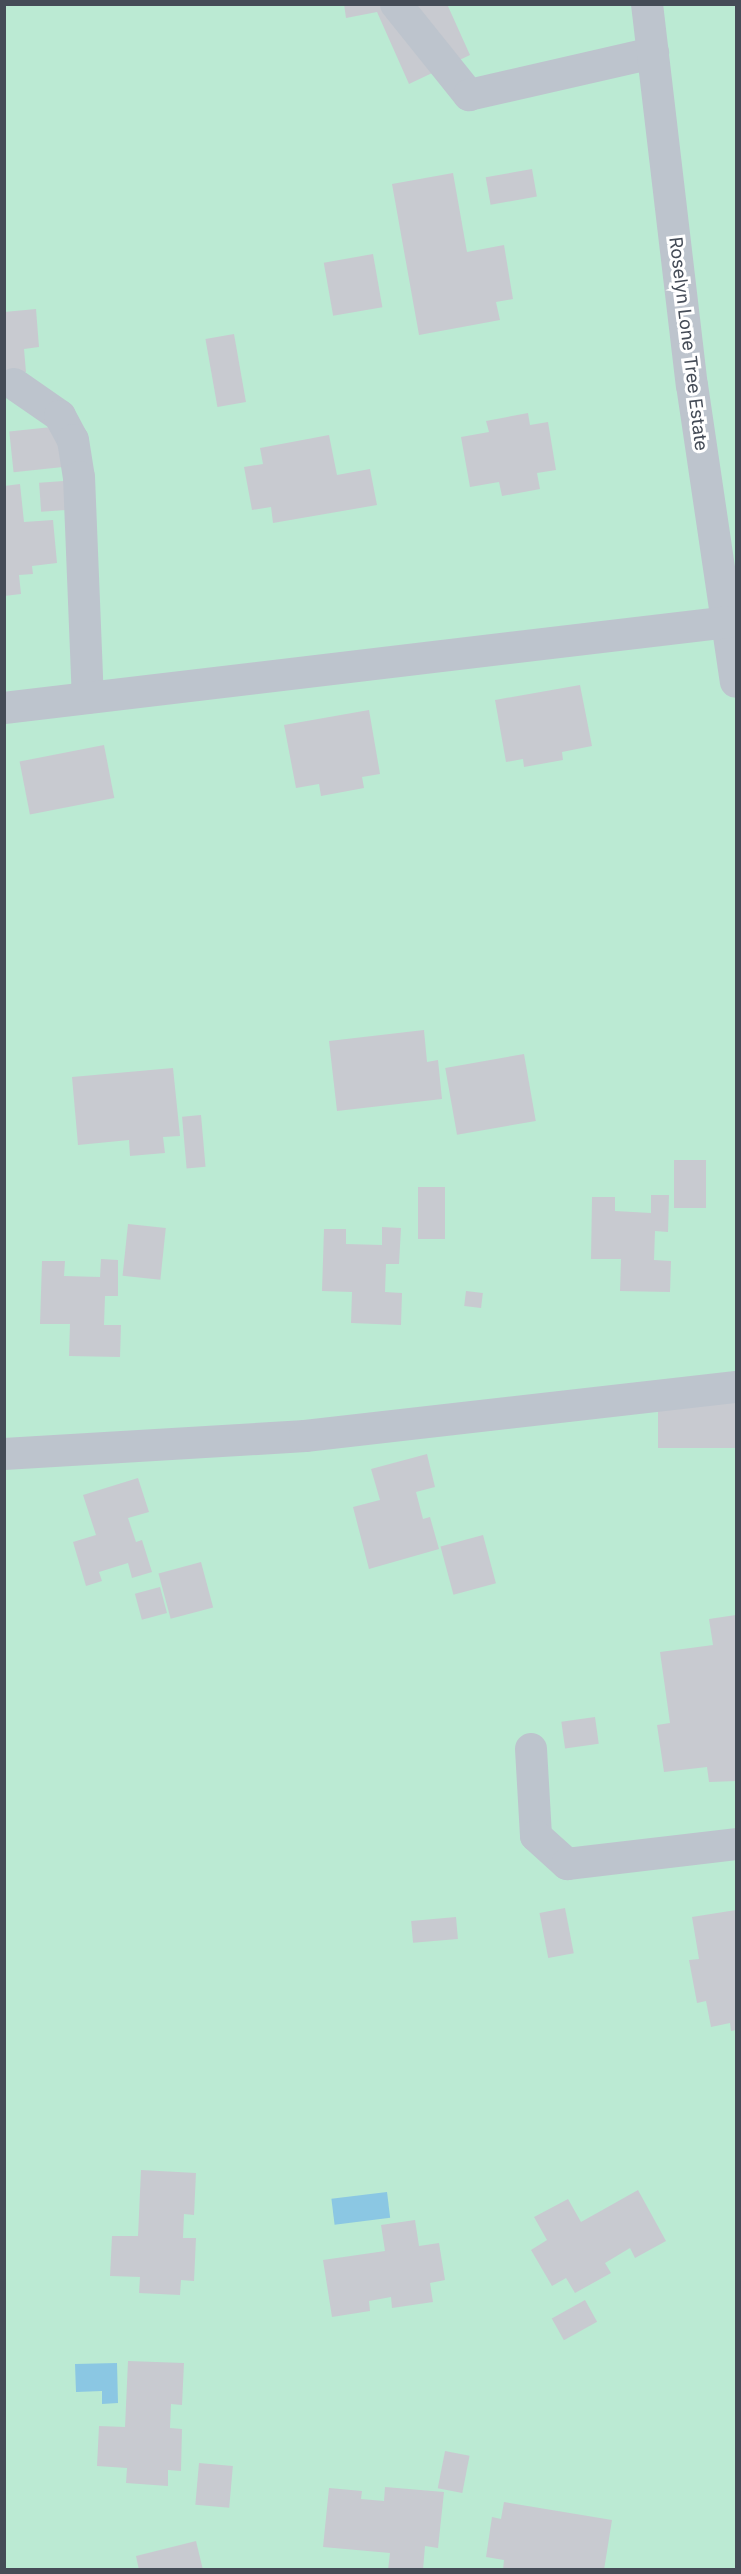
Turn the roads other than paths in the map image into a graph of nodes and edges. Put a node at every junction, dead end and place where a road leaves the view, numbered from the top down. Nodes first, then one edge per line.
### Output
1 (396, 4) edge
2 (647, 4) edge
3 (653, 53) junction
4 (14, 384) dead end
5 (728, 622) junction
6 (736, 682) edge
7 (88, 698) junction
8 (4, 708) edge
9 (736, 1387) edge
10 (4, 1454) edge
11 (531, 1749) dead end
12 (736, 1844) edge

1 - 3 street
2 - 3 street, Roselyn Lone Tree Estate
3 - 5 street, Roselyn Lone Tree Estate
4 - 7 street
5 - 6 street, Roselyn Lone Tree Estate
5 - 7 street
7 - 8 street
9 - 10 street
11 - 12 street

